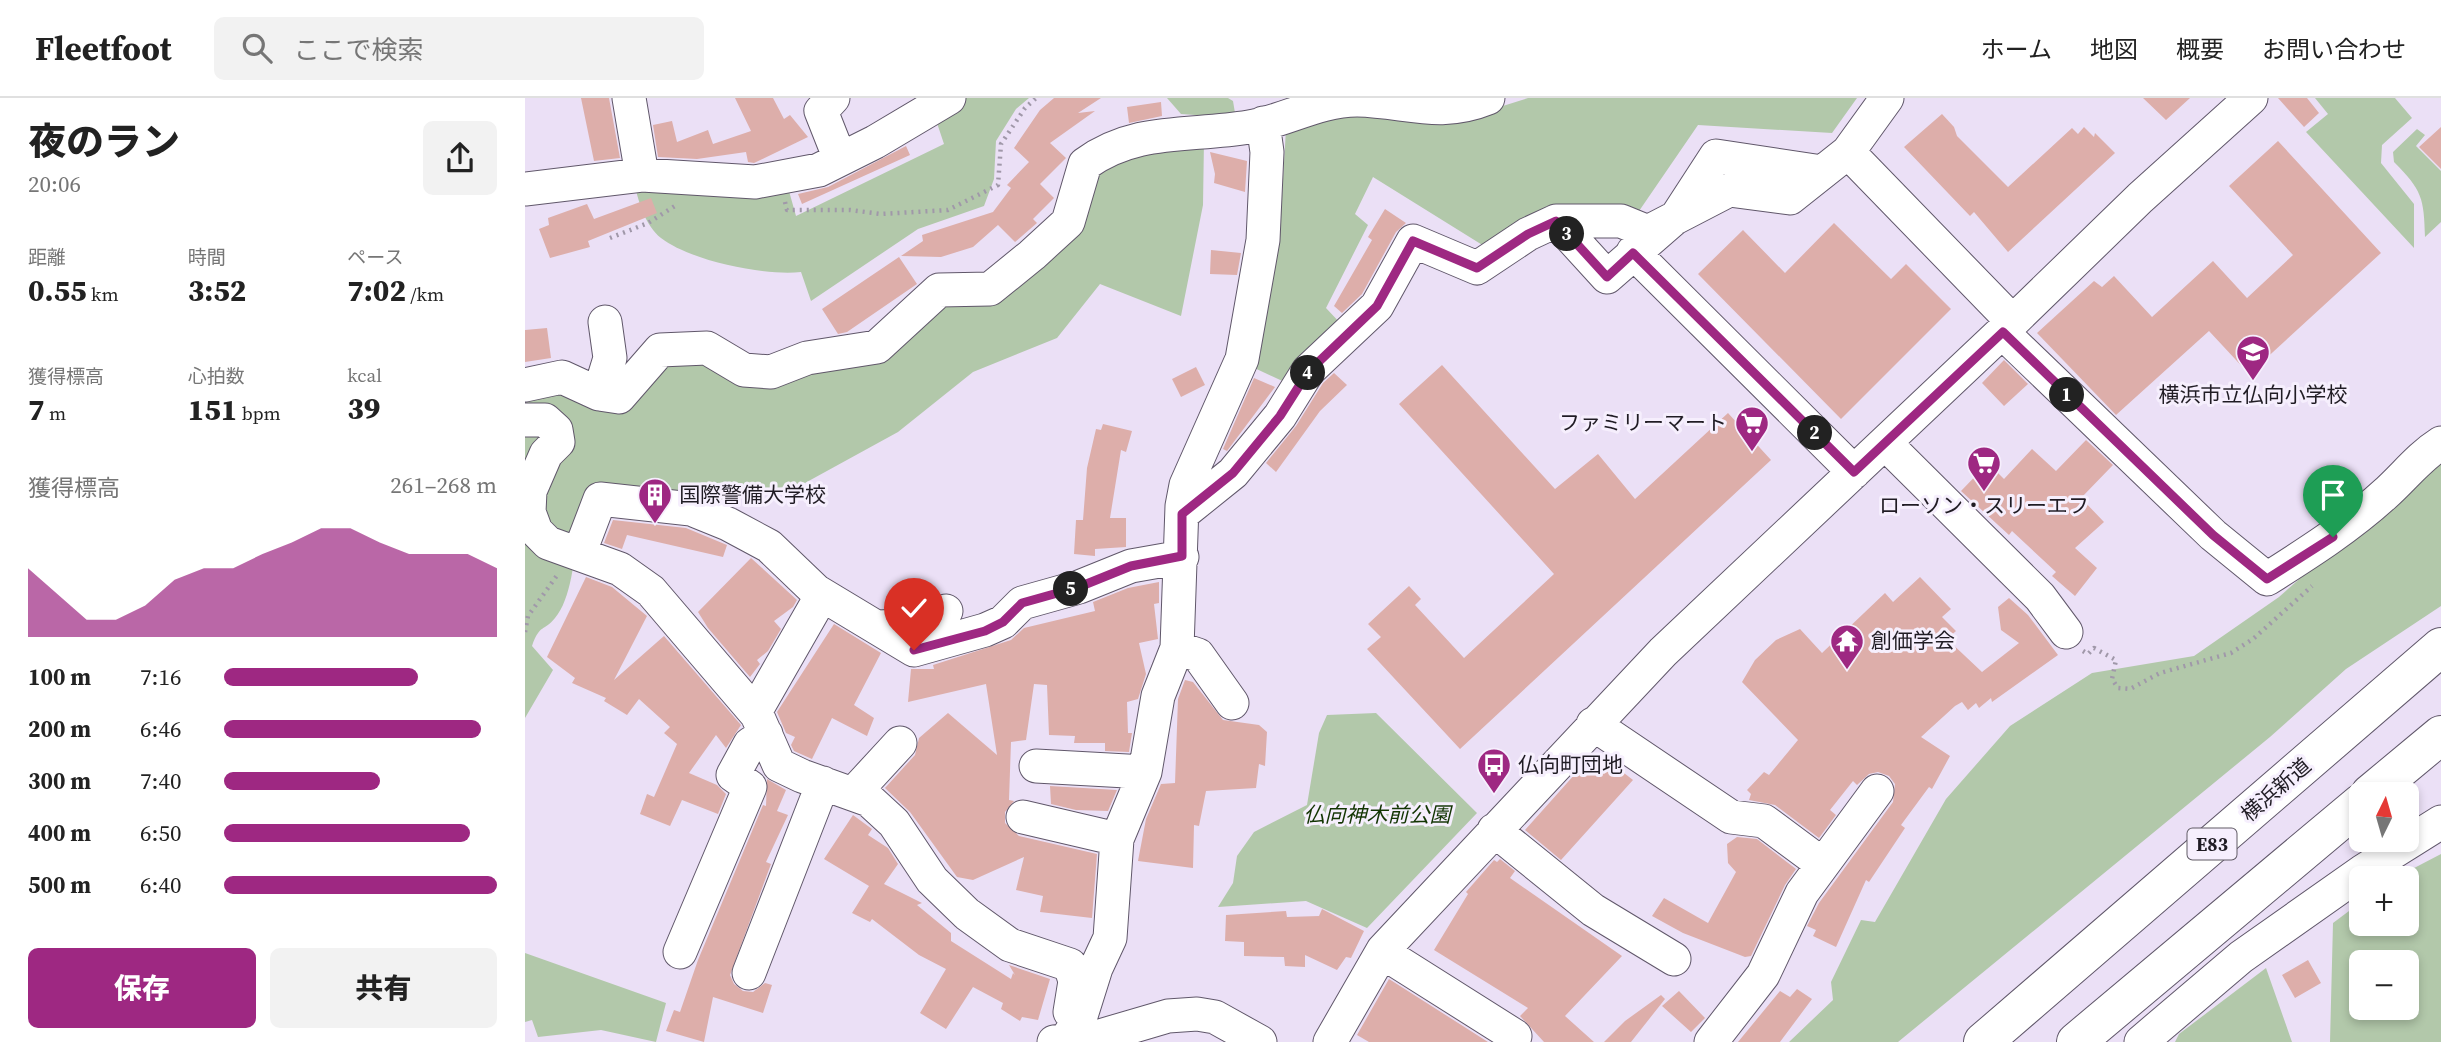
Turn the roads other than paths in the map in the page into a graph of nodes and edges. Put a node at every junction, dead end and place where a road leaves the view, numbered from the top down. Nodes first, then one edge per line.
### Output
1 (629, 98) edge
2 (833, 98) edge
3 (949, 98) edge
4 (1488, 98) edge
5 (2251, 98) edge
6 (1885, 99) edge
7 (1263, 123) junction
8 (1848, 152) junction
9 (840, 159) junction
10 (642, 175) junction
11 (525, 189) edge
12 (1677, 216) junction
13 (1556, 221) junction
14 (1633, 253) junction
15 (605, 323) dead end
16 (2008, 327) junction
17 (525, 385) edge
18 (599, 394) junction
19 (525, 420) edge
20 (1885, 443) junction
21 (2441, 443) edge
22 (1854, 472) junction
23 (1182, 514) junction
24 (579, 554) junction
25 (1182, 556) junction
26 (823, 595) junction
27 (946, 611) dead end
28 (877, 627) junction
29 (2066, 632) road end
30 (2441, 647) edge
31 (1177, 648) junction
32 (1232, 703) dead end
33 (760, 723) junction
34 (1593, 724) junction
35 (2441, 735) edge
36 (900, 743) dead end
37 (1036, 766) dead end
38 (1145, 772) junction
39 (2385, 782) edge
40 (838, 788) junction
41 (1877, 791) dead end
42 (2349, 813) edge
43 (1024, 817) dead end
44 (2441, 822) edge
45 (1494, 830) junction
46 (1117, 839) junction
47 (1822, 864) junction
48 (680, 952) dead end
49 (1382, 952) junction
50 (1674, 960) dead end
51 (749, 973) dead end
52 (1062, 1042) edge
53 (1260, 1042) edge
54 (1330, 1042) edge
55 (1511, 1042) edge
56 (1711, 1042) edge
57 (1983, 1042) edge
58 (2076, 1042) edge
59 (2141, 1042) edge

1 - 10 street
2 - 9 street
3 - 9 street
4 - 7 street
5 - 16 street
6 - 8 street
7 - 18 street
7 - 23 street
8 - 12 street
8 - 16 street
9 - 10 street
10 - 11 street
12 - 13 street
12 - 14 street
13 - 14 street
13 - 23 street
14 - 22 street
15 - 18 street
16 - 20 street
16 - 21 street
17 - 18 street
19 - 24 street
20 - 22 street
20 - 29 street
22 - 34 street
23 - 25 street
24 - 26 street
24 - 33 street
25 - 28 street
25 - 31 street
26 - 28 street
26 - 33 street
27 - 28 street
30 - 57 highway, 横浜新道 / E83
31 - 32 street
31 - 38 street
33 - 40 street
33 - 48 street
34 - 45 street
34 - 47 street
35 - 39 highway
36 - 40 street
37 - 38 street
38 - 46 street
40 - 51 street
40 - 52 street
41 - 47 street
42 - 58 highway
43 - 46 street
44 - 59 street
45 - 49 street
45 - 50 street
46 - 52 street
47 - 56 street
49 - 54 street
49 - 55 street
52 - 53 street

